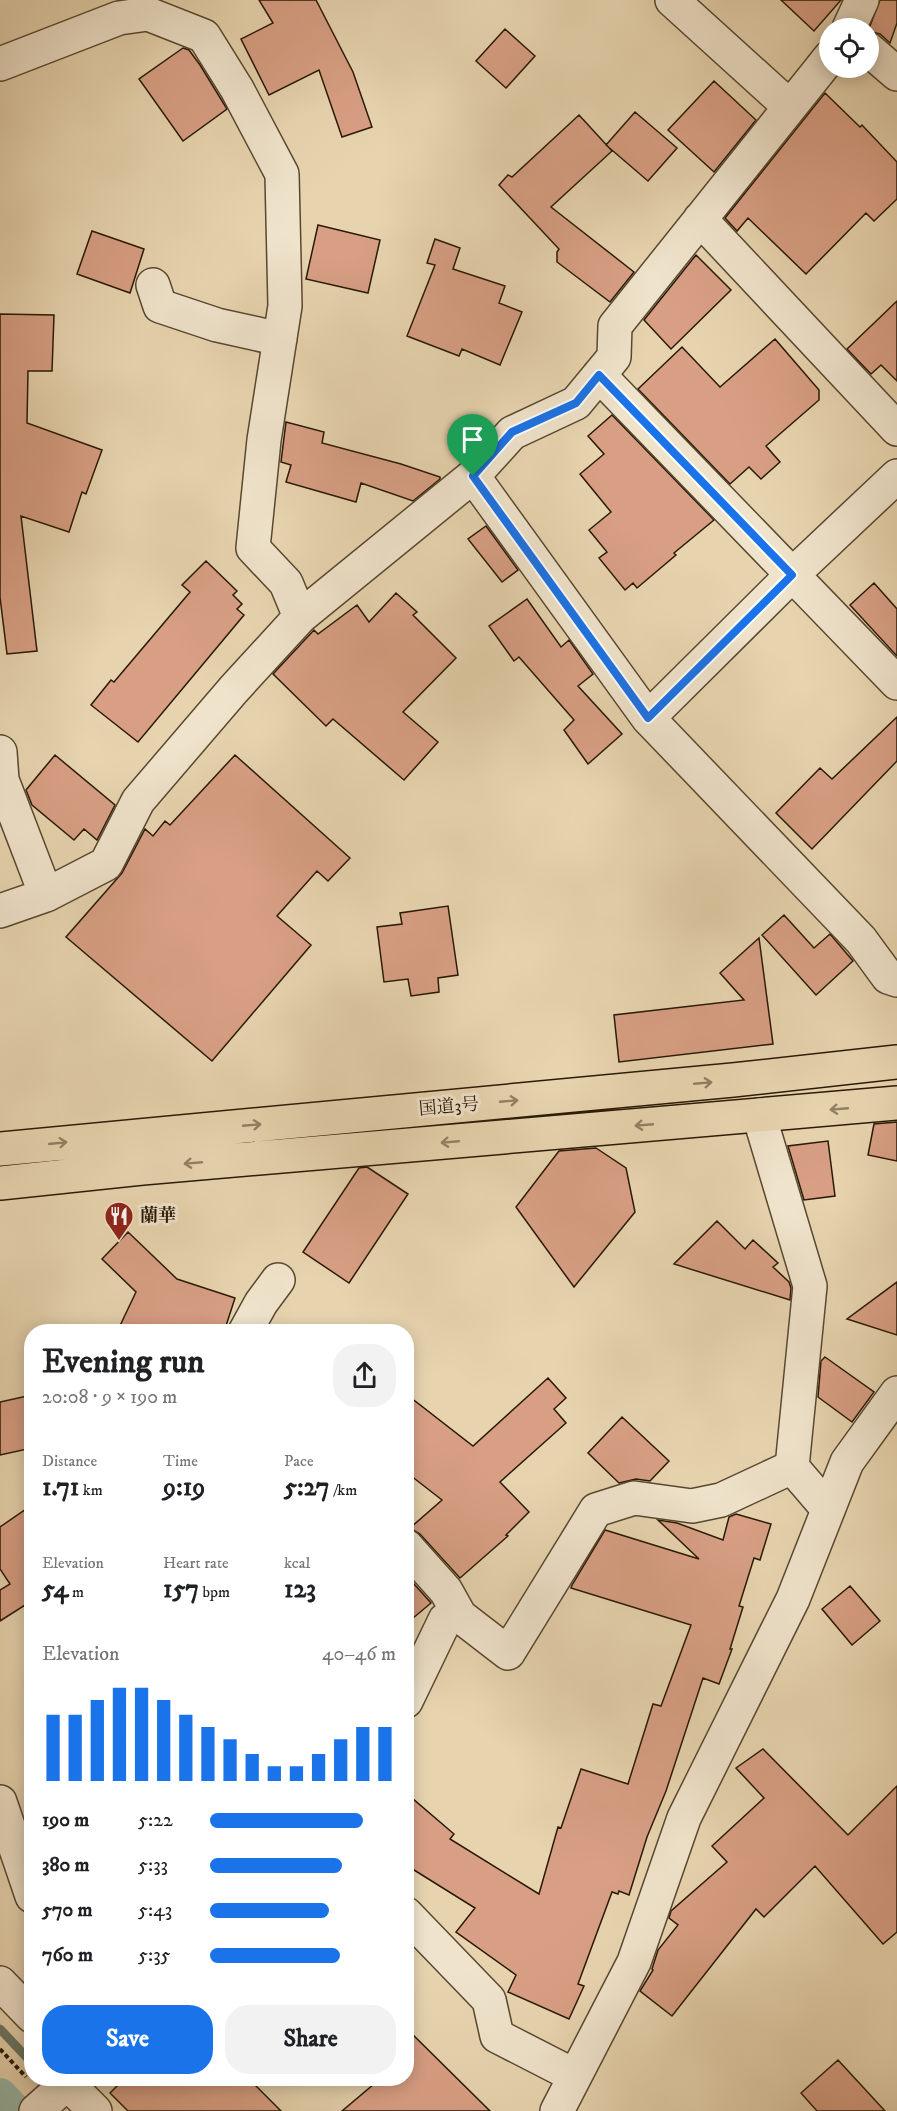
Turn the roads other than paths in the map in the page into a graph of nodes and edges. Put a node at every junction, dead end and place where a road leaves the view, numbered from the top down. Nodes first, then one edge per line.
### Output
1 (672, 0) edge
2 (862, 0) edge
3 (854, 18) edge
4 (879, 58) edge
5 (0, 64) edge
6 (819, 71) edge
7 (897, 74) edge
8 (790, 107) junction
9 (700, 219) junction
10 (153, 285) dead end
11 (280, 339) junction
12 (599, 375) junction
13 (897, 429) edge
14 (473, 476) junction
15 (897, 476) edge
16 (792, 575) junction
17 (300, 617) junction
18 (897, 683) edge
19 (648, 718) junction
20 (0, 753) edge
21 (46, 895) junction
22 (0, 911) edge
23 (897, 980) edge
24 (897, 1062) edge
25 (897, 1103) edge
26 (759, 1115) junction
27 (0, 1149) edge
28 (0, 1183) edge
29 (278, 1280) dead end
30 (249, 1324) edge
31 (897, 1393) edge
32 (792, 1467) junction
33 (828, 1509) junction
34 (414, 1555) edge
35 (460, 1616) junction
36 (414, 1684) edge
37 (0, 1802) edge
38 (24, 1872) edge
39 (414, 1922) edge
40 (0, 1983) edge
41 (24, 2008) edge
42 (575, 2076) junction
43 (64, 2086) edge
44 (74, 2086) edge
45 (36, 2111) edge
46 (96, 2111) edge
47 (556, 2111) edge

1 - 8 street
2 - 3 street
4 - 7 street
5 - 11 street
6 - 8 street
8 - 9 street
9 - 12 street
9 - 13 street
10 - 11 street
11 - 17 street
12 - 14 street
12 - 16 street
14 - 17 street
14 - 19 street
15 - 16 street
16 - 18 street
16 - 19 street
17 - 21 street
19 - 23 street
20 - 21 street
21 - 22 street
27 -> 24 highway, 国道3号
25 -> 26 highway, 国道3号
26 -> 28 highway, 国道3号
26 - 32 street
29 - 30 street
31 - 33 street
32 - 33 street
32 - 35 street
33 - 42 street
34 - 35 street
35 - 36 street
37 - 38 street
39 - 42 street
40 - 41 street
42 - 47 street
43 - 45 street
44 - 46 street

